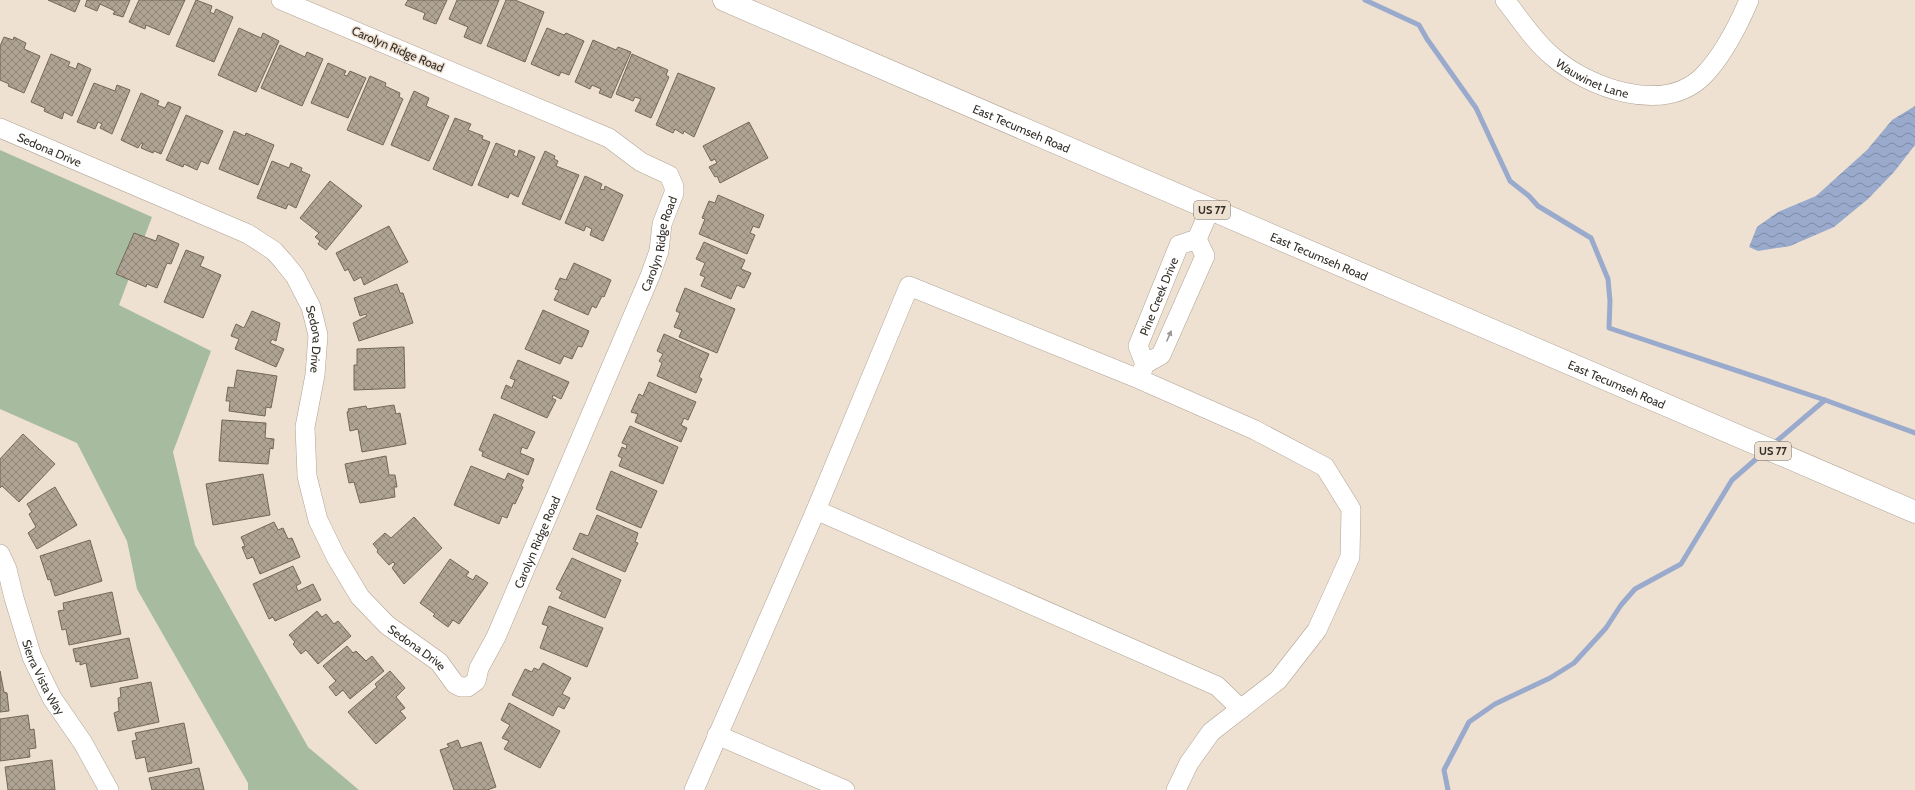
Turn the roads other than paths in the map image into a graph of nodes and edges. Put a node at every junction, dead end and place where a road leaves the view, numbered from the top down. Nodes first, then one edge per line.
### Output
1 (281, 0) edge
2 (724, 0) edge
3 (1505, 0) edge
4 (1749, 0) edge
5 (0, 128) edge
6 (1210, 209) junction
7 (1197, 239) junction
8 (1142, 372) junction
9 (816, 510) junction
10 (1915, 512) edge
11 (0, 554) edge
12 (455, 684) joint
13 (1242, 708) junction
14 (717, 735) junction
15 (109, 790) edge
16 (694, 790) edge
17 (845, 790) edge
18 (1176, 790) edge

1 - 12 street, Carolyn Ridge Road
2 - 6 main road, East Tecumseh Road / US 77
3 - 4 street, Wauwinet Lane
5 - 12 street, Sedona Drive
6 - 7 street
6 - 10 main road, East Tecumseh Road / US 77
8 -> 7 street
7 - 8 street, Pine Creek Drive
8 - 9 street
8 - 13 street
9 - 13 street
9 - 14 street
11 - 15 street, Sierra Vista Way
13 - 18 street
14 - 16 street
14 - 17 street

